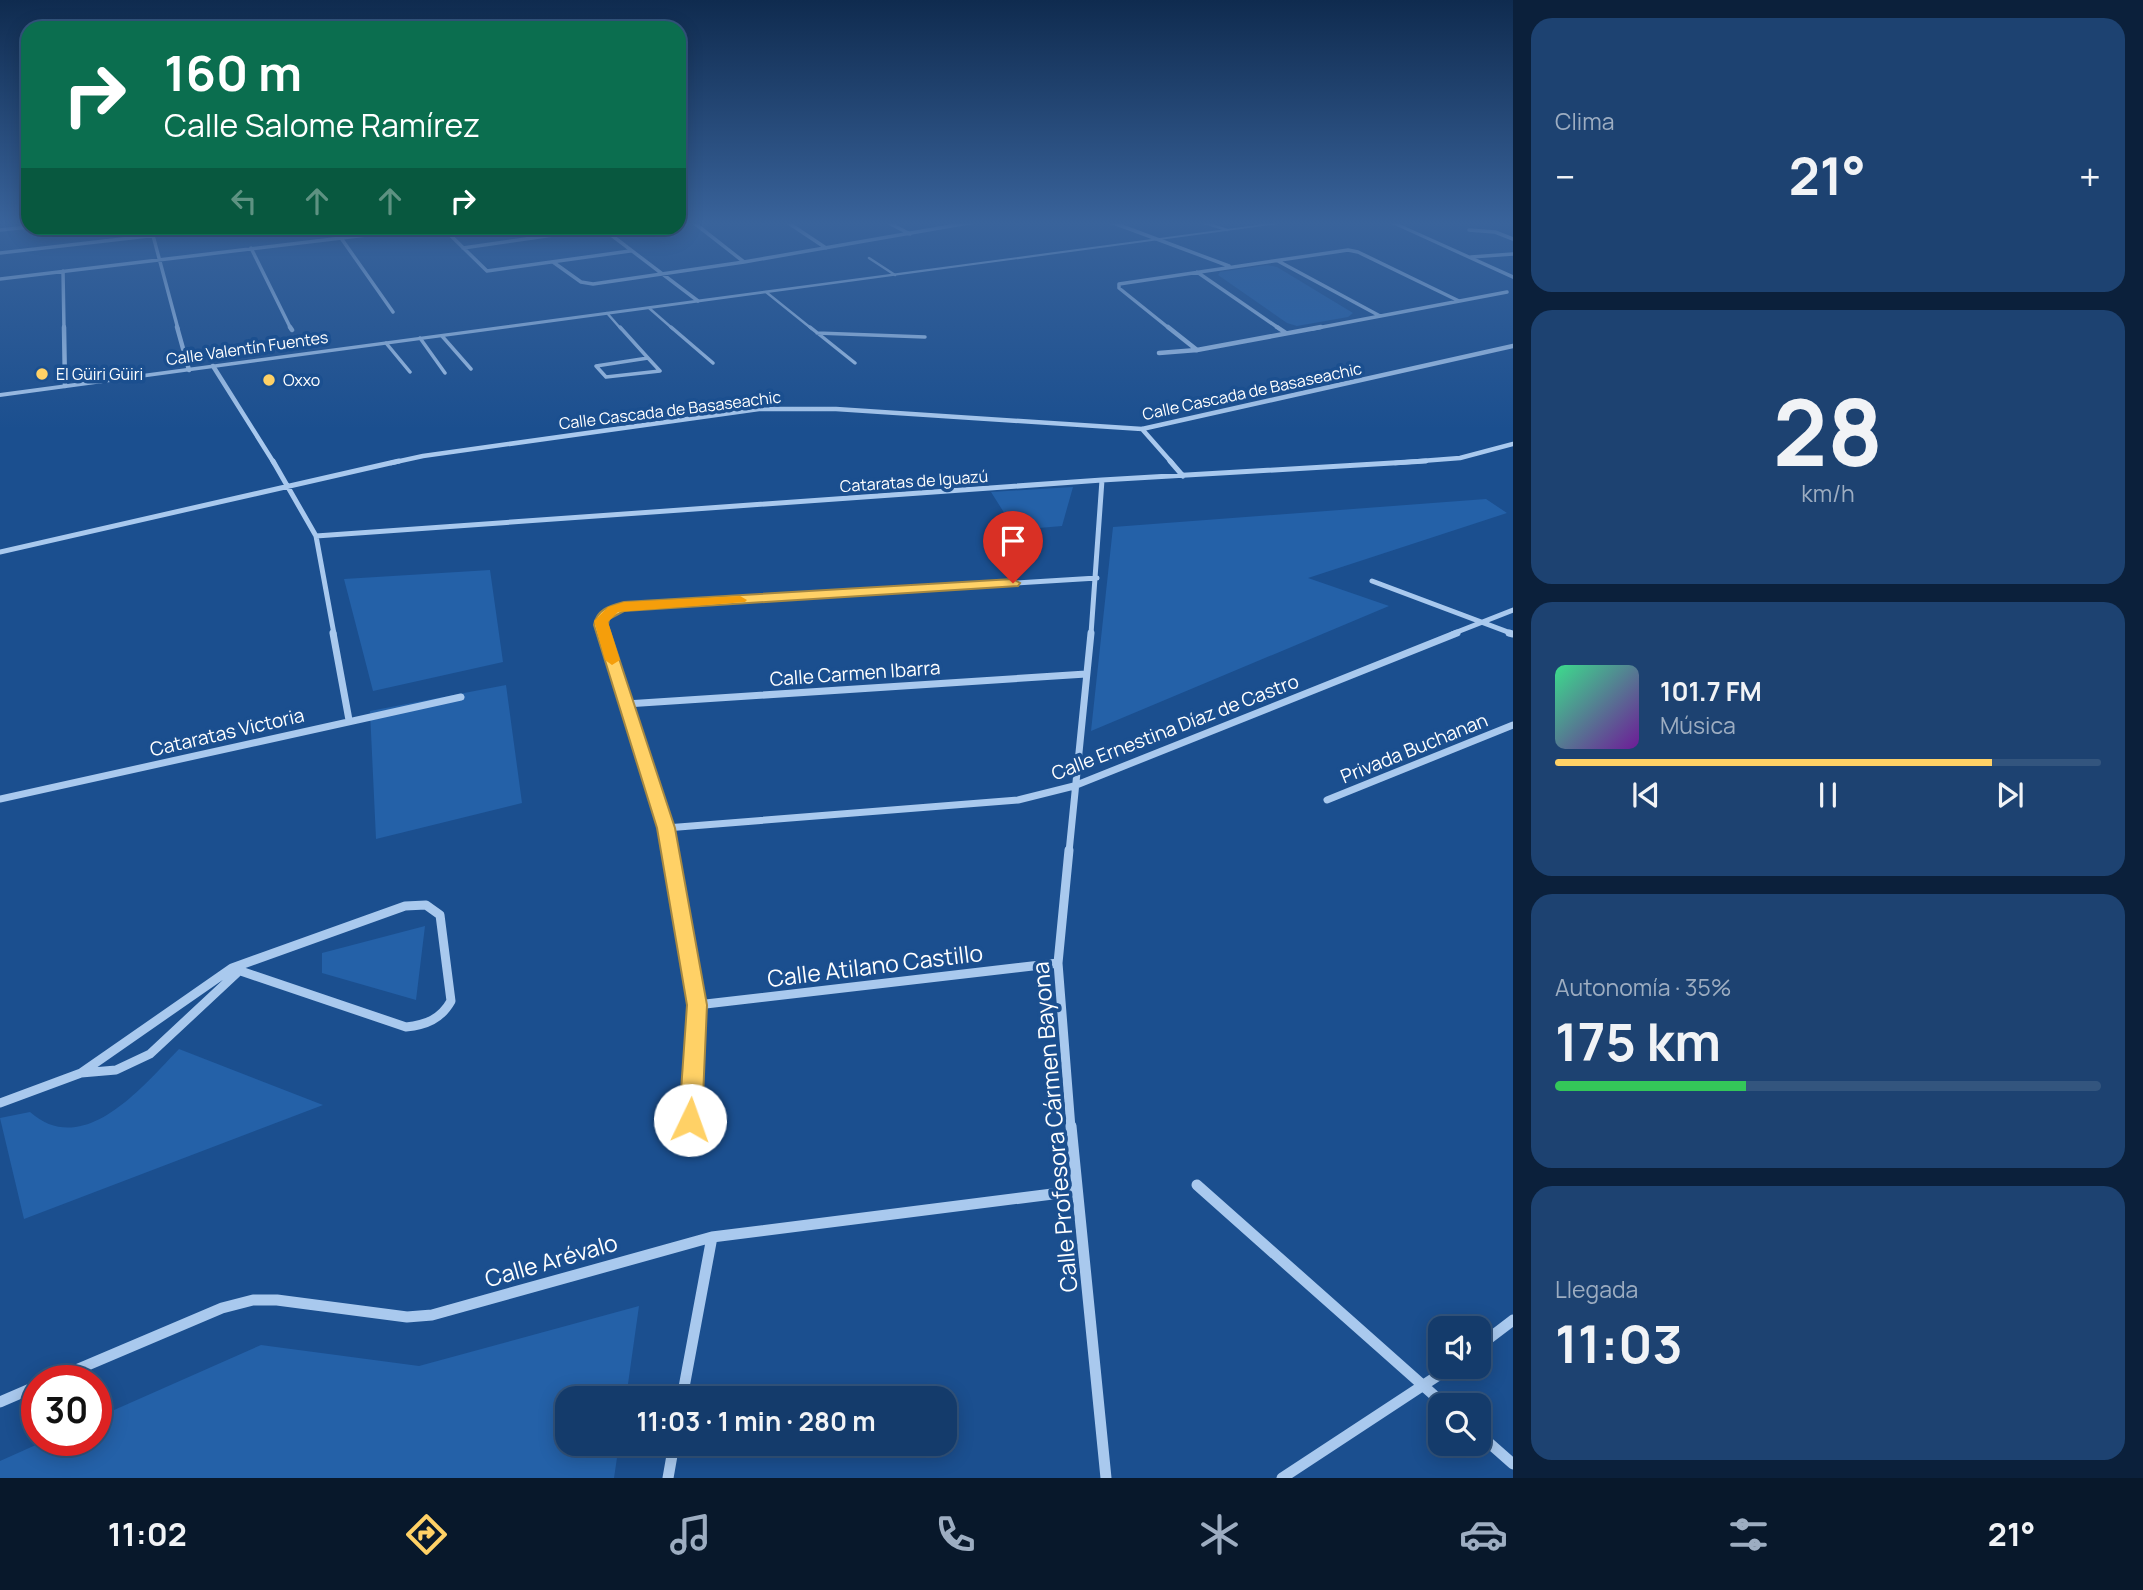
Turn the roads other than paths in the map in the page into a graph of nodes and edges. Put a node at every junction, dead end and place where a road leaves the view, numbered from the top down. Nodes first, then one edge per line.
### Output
1 (63, 291) edge
2 (169, 291) edge
3 (272, 291) edge
4 (378, 291) edge
5 (684, 291) edge
6 (774, 291) edge
7 (1123, 291) edge
8 (1224, 291) edge
9 (1333, 291) edge
10 (1438, 291) edge
11 (766, 292) junction
12 (1507, 292) dead end
13 (698, 301) junction
14 (1459, 301) junction
15 (649, 308) junction
16 (393, 312) dead end
17 (607, 313) junction
18 (1380, 316) junction
19 (292, 330) dead end
20 (817, 333) junction
21 (1286, 333) junction
22 (442, 335) junction
23 (925, 337) dead end
24 (420, 338) junction
25 (386, 343) junction
26 (1513, 346) edge
27 (1197, 350) junction
28 (1159, 353) dead end
29 (650, 358) junction
30 (713, 363) dead end
31 (855, 363) dead end
32 (213, 366) junction
33 (189, 369) junction
34 (471, 369) dead end
35 (410, 372) dead end
36 (445, 373) dead end
37 (65, 386) junction
38 (0, 395) edge
39 (1142, 429) junction
40 (1513, 444) edge
41 (1183, 475) junction
42 (1102, 480) junction
43 (290, 488) junction
44 (316, 536) junction
45 (0, 552) edge
46 (1097, 578) junction
47 (1372, 581) dead end
48 (1513, 610) edge
49 (1484, 622) junction
50 (1513, 634) edge
51 (1086, 674) junction
52 (461, 697) dead end
53 (626, 704) junction
54 (349, 720) junction
55 (1513, 725) edge
56 (1074, 786) junction
57 (0, 799) edge
58 (1327, 800) dead end
59 (666, 828) junction
60 (1058, 963) junction
61 (235, 969) junction
62 (697, 1005) junction
63 (81, 1073) junction
64 (0, 1102) edge
65 (690, 1120) dead end
66 (1197, 1185) dead end
67 (1076, 1191) junction
68 (712, 1237) junction
69 (1513, 1320) edge
70 (1491, 1337) edge
71 (88, 1365) edge
72 (1435, 1379) edge
73 (684, 1386) edge
74 (1424, 1387) junction
75 (21, 1393) edge
76 (1431, 1393) edge
77 (0, 1402) edge
78 (1491, 1445) edge
79 (672, 1456) edge
80 (1513, 1464) edge
81 (668, 1478) edge
82 (1106, 1478) edge
83 (1282, 1478) edge

1 - 37 street
2 - 33 street
3 - 19 street
4 - 16 street
5 - 13 street
6 - 11 street, Calle Valentín Fuentes
7 - 27 street
8 - 21 street
9 - 18 street
10 - 14 street
11 - 13 street, Calle Valentín Fuentes
11 - 20 lane
12 - 14 street
13 - 15 street, Calle Valentín Fuentes
14 - 18 street
15 - 17 street, Calle Valentín Fuentes
15 - 30 lane
17 - 22 street, Calle Valentín Fuentes
17 - 29 lane
18 - 21 street
20 - 23 lane
20 - 31 lane
21 - 27 street
22 - 24 street, Calle Valentín Fuentes
22 - 34 lane
24 - 25 street, Calle Valentín Fuentes
24 - 36 lane
25 - 32 street, Calle Valentín Fuentes
25 - 35 lane
26 - 39 street, Calle Cascada de Basaseachic
27 - 28 street
29 - 29 lane
32 - 33 street, Calle Valentín Fuentes
32 - 43 street
33 - 37 street, Calle Valentín Fuentes
37 - 38 street, Calle Valentín Fuentes
39 - 41 street
39 - 43 street, Calle Cascada de Basaseachic
40 - 41 street, Cataratas de Iguazú
41 - 42 street, Cataratas de Iguazú
42 - 44 street, Cataratas de Iguazú
42 - 46 street, Calle Profesora Cármen Bayona
43 - 44 street
43 - 45 street, Calle Cascada de Basaseachic
44 - 54 street
46 - 51 street, Calle Profesora Cármen Bayona
46 - 53 street
47 - 49 street
48 - 49 street, Calle Ernestina Díaz de Castro
49 - 50 street
49 - 56 street, Calle Ernestina Díaz de Castro
51 - 53 street, Calle Carmen Ibarra
51 - 56 street, Calle Profesora Cármen Bayona
52 - 54 street, Cataratas Victoria
53 - 59 street
54 - 57 street, Cataratas Victoria
55 - 58 street, Privada Buchanan
56 - 59 street, Calle Ernestina Díaz de Castro
56 - 60 street, Calle Profesora Cármen Bayona
59 - 62 street
60 - 62 street, Calle Atilano Castillo
60 - 67 street, Calle Profesora Cármen Bayona
61 - 61 street
61 - 63 street
61 - 63 street
62 - 65 street
63 - 64 street
66 - 74 street
67 - 68 street, Calle Arévalo
67 - 82 street, Calle Profesora Cármen Bayona
68 - 71 street, Calle Arévalo
68 - 73 street
69 - 70 street
72 - 74 street
74 - 76 street
74 - 83 street
75 - 77 street
78 - 80 street
79 - 81 street

